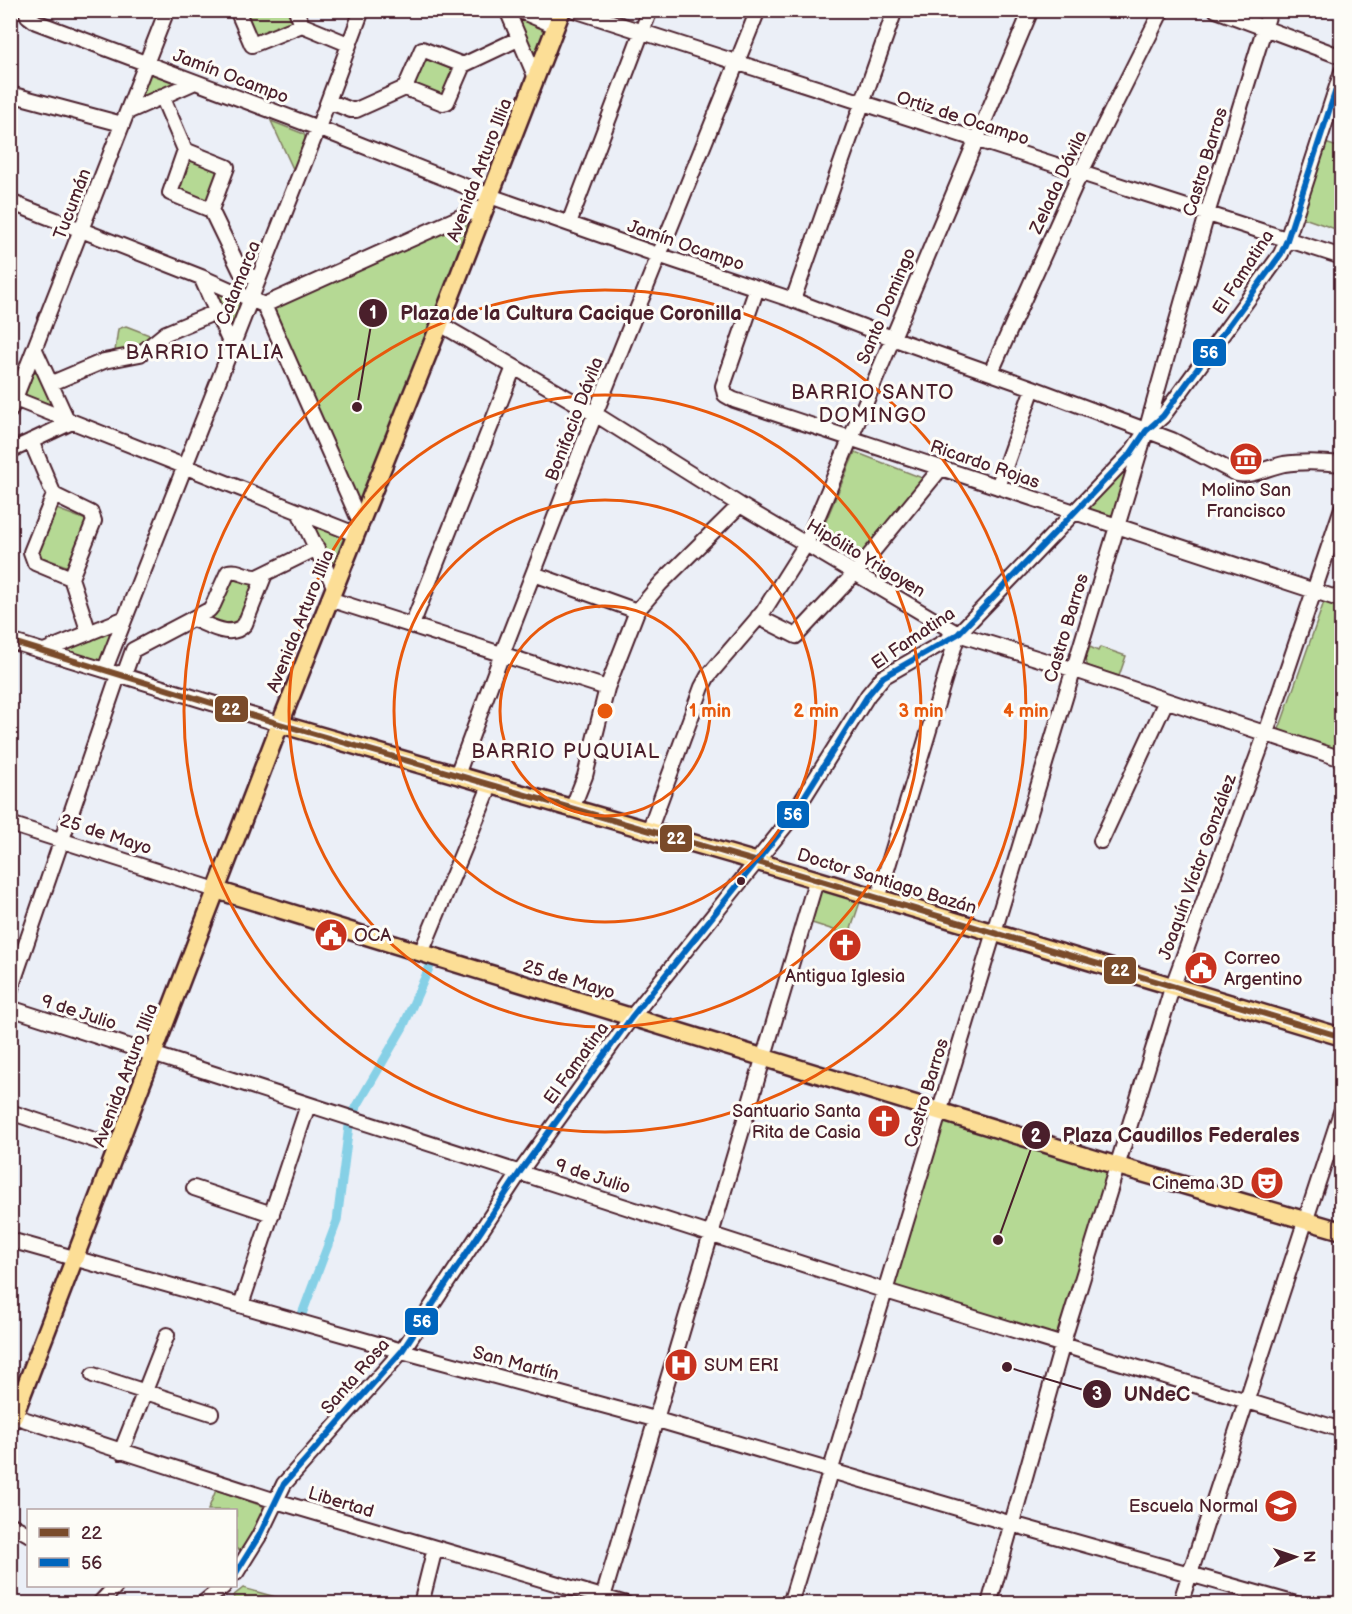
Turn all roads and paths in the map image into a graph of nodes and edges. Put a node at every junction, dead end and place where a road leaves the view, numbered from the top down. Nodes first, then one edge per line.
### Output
1 (26, 10) edge
2 (168, 10) edge
3 (237, 10) edge
4 (296, 10) edge
5 (362, 10) edge
6 (507, 10) edge
7 (518, 10) edge
8 (574, 10) edge
9 (650, 10) edge
10 (758, 10) edge
11 (895, 10) edge
12 (1031, 10) edge
13 (1162, 10) edge
14 (1216, 10) edge
15 (1270, 10) edge
16 (559, 18) edge
17 (302, 24) junction
18 (1264, 29) junction
19 (642, 31) junction
20 (518, 39) junction
21 (348, 44) junction
22 (1341, 57) edge
23 (147, 63) junction
24 (737, 63) junction
25 (464, 65) junction
26 (1341, 70) edge
27 (536, 78) junction
28 (195, 82) junction
29 (405, 87) junction
30 (10, 94) edge
31 (162, 96) junction
32 (328, 101) junction
33 (863, 105) junction
34 (125, 118) junction
35 (318, 128) junction
36 (977, 141) junction
37 (185, 150) junction
38 (1080, 174) junction
39 (488, 201) junction
40 (10, 202) edge
41 (211, 210) junction
42 (1207, 214) junction
43 (569, 224) junction
44 (81, 229) junction
45 (1287, 240) junction
46 (658, 255) junction
47 (1341, 257) edge
48 (201, 277) junction
49 (258, 279) junction
50 (757, 288) junction
51 (251, 299) junction
52 (793, 300) junction
53 (264, 304) junction
54 (216, 312) junction
55 (440, 324) junction
56 (892, 338) junction
57 (232, 347) junction
58 (35, 350) junction
59 (514, 367) junction
60 (991, 372) junction
61 (52, 383) junction
62 (1034, 388) junction
63 (12, 408) edge
64 (595, 414) junction
65 (70, 421) junction
66 (1146, 431) junction
67 (851, 439) junction
68 (31, 441) junction
69 (10, 451) edge
70 (1341, 464) edge
71 (185, 466) junction
72 (941, 468) junction
73 (998, 487) junction
74 (54, 495) junction
75 (740, 505) junction
76 (1341, 508) edge
77 (299, 512) junction
78 (1072, 513) junction
79 (358, 528) junction
80 (1116, 528) junction
81 (806, 544) junction
82 (317, 548) junction
83 (856, 572) junction
84 (265, 574) junction
85 (534, 574) junction
86 (71, 578) junction
87 (1314, 591) junction
88 (332, 592) junction
89 (1341, 600) edge
90 (637, 611) junction
91 (758, 617) junction
92 (193, 619) junction
93 (123, 620) junction
94 (412, 625) junction
95 (89, 633) junction
96 (958, 634) junction
97 (10, 641) edge
98 (44, 651) junction
99 (502, 654) junction
100 (105, 669) junction
101 (1072, 669) junction
102 (122, 674) junction
103 (606, 688) junction
104 (1166, 701) junction
105 (280, 724) junction
106 (1266, 733) junction
107 (1341, 759) edge
108 (457, 775) junction
109 (490, 786) junction
110 (572, 809) junction
111 (10, 824) edge
112 (649, 831) junction
113 (62, 840) junction
114 (1101, 841) dead end
115 (758, 862) junction
116 (816, 881) junction
117 (216, 890) junction
118 (878, 898) junction
119 (994, 933) junction
120 (421, 953) junction
121 (1172, 988) junction
122 (10, 991) edge
123 (10, 1008) edge
124 (631, 1018) junction
125 (1341, 1037) edge
126 (153, 1056) junction
127 (762, 1057) junction
128 (308, 1105) junction
129 (1341, 1109) edge
130 (938, 1111) junction
131 (10, 1113) edge
132 (118, 1148) junction
133 (1118, 1166) junction
134 (520, 1172) junction
135 (194, 1188) dead end
136 (272, 1214) junction
137 (1304, 1220) junction
138 (1341, 1231) edge
139 (710, 1233) junction
140 (10, 1240) edge
141 (75, 1258) junction
142 (886, 1291) junction
143 (241, 1305) junction
144 (167, 1335) dead end
145 (1062, 1344) junction
146 (402, 1351) junction
147 (93, 1375) dead end
148 (145, 1392) junction
149 (1246, 1402) junction
150 (211, 1413) dead end
151 (11, 1418) edge
152 (654, 1419) junction
153 (1341, 1430) edge
154 (121, 1452) junction
155 (830, 1470) junction
156 (276, 1501) junction
157 (10, 1524) edge
158 (1012, 1524) junction
159 (27, 1533) edge
160 (435, 1548) junction
161 (237, 1571) edge
162 (1190, 1574) junction
163 (114, 1587) edge
164 (223, 1587) edge
165 (602, 1600) edge
166 (99, 1604) edge
167 (202, 1604) edge
168 (421, 1604) edge
169 (626, 1604) edge
170 (790, 1604) edge
171 (989, 1604) edge
172 (1180, 1604) edge
173 (1296, 1604) edge

1 - 23 street, Jamín Ocampo
2 - 23 street, Tucumán
3 - 17 street
4 - 17 street
5 - 21 street, Catamarca
6 - 20 street
7 - 16 street
8 - 19 street, Ortiz de Ocampo
9 - 19 street
10 - 24 street, Bonifacio Dávila
11 - 33 street
12 - 36 street, Santo Domingo
13 - 38 street, Zelada Dávila
14 - 18 street
15 - 18 street, Castro Barros
16 - 27 main road, Avenida Arturo Illia
17 - 21 street
18 - 22 street
18 - 42 street, Castro Barros
19 - 24 street, Ortiz de Ocampo
19 - 43 street
20 - 25 street
20 - 27 street
21 - 32 street, Catamarca
23 - 28 street, Jamín Ocampo
23 - 34 street, Tucumán
24 - 33 street, Ortiz de Ocampo
24 - 46 street, Bonifacio Dávila
25 - 29 street
25 - 29 street
26 - 45 street, El Famatina
27 - 39 main road, Avenida Arturo Illia
28 - 31 street
28 - 35 street, Jamín Ocampo
29 - 32 street
30 - 34 street
31 - 34 street
31 - 37 street
32 - 35 street, Catamarca
33 - 36 street, Ortiz de Ocampo
33 - 52 street
34 - 44 street, Tucumán
35 - 39 street, Jamín Ocampo
35 - 49 street, Catamarca
36 - 38 street, Ortiz de Ocampo
36 - 56 street, Santo Domingo
37 - 41 street
37 - 41 street
38 - 42 street, Ortiz de Ocampo
38 - 60 street, Zelada Dávila
39 - 43 street, Jamín Ocampo
39 - 53 street
39 - 55 main road, Avenida Arturo Illia
40 - 44 street
41 - 49 street
42 - 45 street, Ortiz de Ocampo
42 - 66 street, Castro Barros
43 - 46 street, Jamín Ocampo
44 - 48 street
44 - 58 street, Tucumán
45 - 47 street, Ortiz de Ocampo
45 - 66 street, El Famatina
46 - 50 street, Jamín Ocampo
46 - 64 street, Bonifacio Dávila
48 - 51 street
48 - 54 street
49 - 51 street, Catamarca
50 - 52 street, Jamín Ocampo
50 - 67 street, Ricardo Rojas
51 - 53 street
51 - 57 street, Catamarca
52 - 56 street, Jamín Ocampo
53 - 79 street
54 - 57 street
54 - 61 street
55 - 59 street, Hipólito Yrigoyen
55 - 79 main road, Avenida Arturo Illia
56 - 60 street, Jamín Ocampo
56 - 67 street, Santo Domingo
57 - 71 street, Catamarca
58 - 61 street
58 - 63 street, Tucumán
59 - 64 street, Hipólito Yrigoyen
59 - 94 street
60 - 62 street, Jamín Ocampo
61 - 65 street
62 - 66 street, Jamín Ocampo
62 - 73 street
63 - 65 street
64 - 75 street, Hipólito Yrigoyen
64 - 85 street, Bonifacio Dávila
65 - 68 street
65 - 71 street
66 - 70 street, Jamín Ocampo
66 - 78 street, El Famatina
66 - 80 street, Castro Barros
67 - 72 street, Ricardo Rojas
67 - 81 street, Santo Domingo
68 - 69 street
68 - 74 street
71 - 77 street
71 - 93 street, Catamarca
72 - 73 street, Ricardo Rojas
72 - 83 street
73 - 78 street, Ricardo Rojas
74 - 86 street
74 - 86 street
75 - 81 street, Hipólito Yrigoyen
75 - 90 street
76 - 87 street, Joaquín Víctor González
77 - 79 street
77 - 82 street
78 - 80 street, Ricardo Rojas
78 - 96 street, El Famatina
79 - 88 main road, Avenida Arturo Illia
80 - 87 street, Ricardo Rojas
80 - 101 street, Castro Barros
81 - 83 street, Hipólito Yrigoyen
81 - 91 street, Santo Domingo
82 - 84 street
82 - 88 street
83 - 91 street
83 - 96 street, Hipólito Yrigoyen
84 - 92 street
84 - 92 street
85 - 90 street
85 - 99 street, Bonifacio Dávila
86 - 95 street
87 - 89 street, Ricardo Rojas
87 - 106 street, Joaquín Víctor González
88 - 94 street
88 - 105 main road, Avenida Arturo Illia
90 - 103 street
91 - 112 street, Santo Domingo
92 - 102 street
93 - 95 street
93 - 100 street, Catamarca
94 - 99 street
95 - 98 street
96 - 101 street, Hipólito Yrigoyen
96 - 115 street, El Famatina
96 - 118 street
97 - 98 street, Doctor Santiago Bazán
98 - 100 street, Doctor Santiago Bazán
99 - 103 street
99 - 108 street, Bonifacio Dávila
100 - 102 street, Doctor Santiago Bazán
101 - 104 street, Hipólito Yrigoyen
101 - 119 street, Castro Barros
102 - 105 street, Doctor Santiago Bazán
102 - 113 street
103 - 110 street
104 - 106 street, Hipólito Yrigoyen
104 - 114 street
105 - 108 main road, Doctor Santiago Bazán
105 - 117 main road, Avenida Arturo Illia
106 - 107 street, Hipólito Yrigoyen
106 - 121 street, Joaquín Víctor González
108 - 109 main road, Doctor Santiago Bazán
109 - 110 main road, Doctor Santiago Bazán
109 - 120 street
110 - 112 main road, Doctor Santiago Bazán
111 - 113 street, 25 de Mayo
112 - 115 main road, Doctor Santiago Bazán
113 - 117 street, 25 de Mayo
113 - 122 street
115 - 116 main road, Doctor Santiago Bazán
115 - 124 street, El Famatina
116 - 118 main road, Doctor Santiago Bazán
116 - 127 street
117 - 120 main road, 25 de Mayo
117 - 126 main road, Avenida Arturo Illia
118 - 119 main road, Doctor Santiago Bazán
119 - 121 main road, Doctor Santiago Bazán
119 - 130 street, Castro Barros
120 - 124 main road, 25 de Mayo
121 - 125 main road, Doctor Santiago Bazán
121 - 133 street, Joaquín Víctor González
123 - 126 street, 9 de Julio
124 - 127 main road, 25 de Mayo
124 - 134 street, El Famatina
126 - 128 street, 9 de Julio
126 - 132 main road, Avenida Arturo Illia
127 - 130 main road, 25 de Mayo
127 - 139 street
128 - 134 street, 9 de Julio
128 - 136 street
129 - 137 street
130 - 133 main road, 25 de Mayo
130 - 142 street, Castro Barros
131 - 132 street
132 - 141 main road, Avenida Arturo Illia
133 - 137 main road, 25 de Mayo
133 - 145 street, Joaquín Víctor González
134 - 139 street, 9 de Julio
134 - 146 street, Santa Rosa
135 - 136 street
136 - 143 street
137 - 138 main road, 25 de Mayo
137 - 149 street
139 - 142 street, 9 de Julio
139 - 152 street
140 - 141 street, San Martín
141 - 143 street, San Martín
141 - 151 main road, Avenida Arturo Illia
142 - 145 street, 9 de Julio
142 - 155 street, Castro Barros
143 - 146 street, San Martín
144 - 148 street
145 - 149 street, 9 de Julio
145 - 158 street, Joaquín Víctor González
146 - 152 street, San Martín
146 - 156 street, Santa Rosa
147 - 148 street
148 - 150 street
148 - 154 street
149 - 153 street, 9 de Julio
149 - 162 street
151 - 154 street, Libertad
152 - 155 street, San Martín
152 - 165 street
154 - 156 street, Libertad
155 - 158 street, San Martín
155 - 170 street, Castro Barros
156 - 160 street, Libertad
156 - 161 street, Santa Rosa
157 - 159 street
158 - 162 street, San Martín
158 - 171 street, Joaquín Víctor González
160 - 165 street, Libertad
160 - 168 street
162 - 172 street
162 - 173 street, San Martín
163 - 166 street
164 - 167 street
165 - 169 street, Libertad

